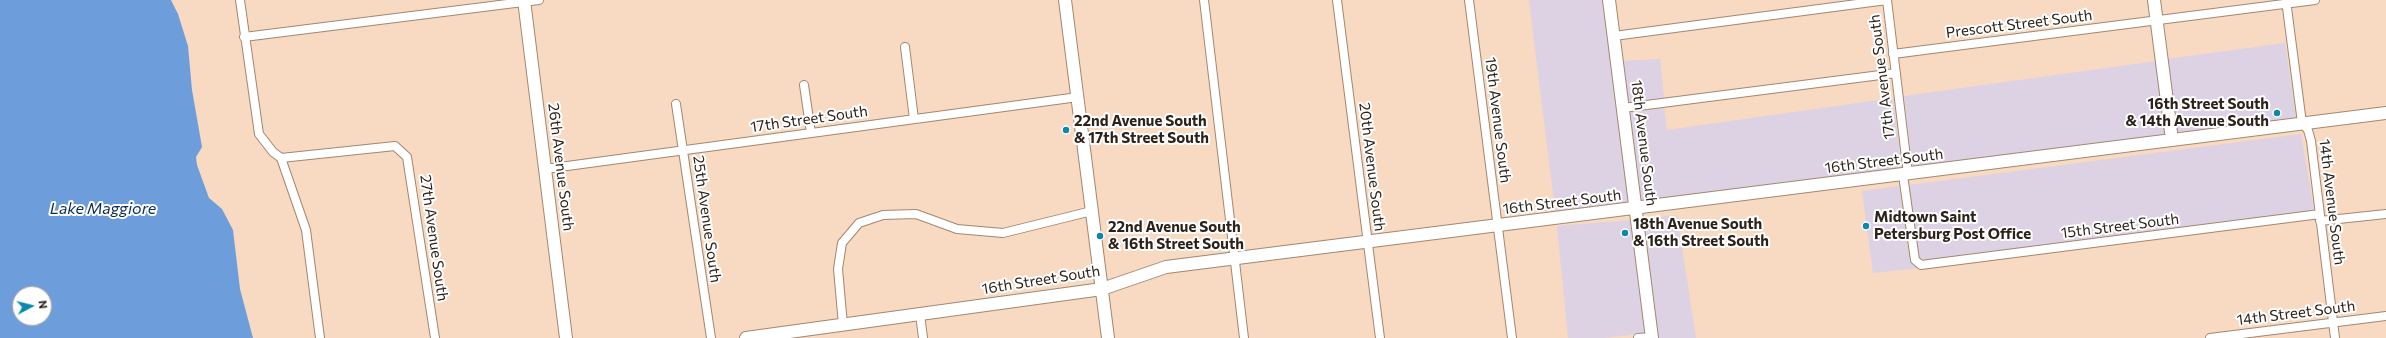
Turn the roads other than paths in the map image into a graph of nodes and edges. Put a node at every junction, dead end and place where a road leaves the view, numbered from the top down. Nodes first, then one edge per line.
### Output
1 (240, 0) edge
2 (539, 0) edge
3 (1065, 0) edge
4 (1204, 0) edge
5 (1337, 0) edge
6 (1469, 0) edge
7 (1609, 0) edge
8 (1887, 0) edge
9 (2154, 0) edge
10 (2315, 0) edge
11 (524, 1) edge
12 (2287, 2) edge
13 (2157, 20) junction
14 (1614, 36) junction
15 (244, 37) junction
16 (905, 47) dead end
17 (1893, 54) junction
18 (1896, 73) junction
19 (804, 84) dead end
20 (1078, 97) junction
21 (676, 104) dead end
22 (1623, 108) junction
23 (2386, 113) edge
24 (914, 119) junction
25 (2302, 123) junction
26 (811, 133) junction
27 (2172, 140) junction
28 (683, 150) junction
29 (281, 158) junction
30 (545, 169) junction
31 (1905, 174) junction
32 (1636, 208) junction
33 (1092, 211) junction
34 (2386, 214) edge
35 (2320, 218) junction
36 (1498, 226) junction
37 (1367, 242) junction
38 (1235, 259) junction
39 (1924, 265) joint
40 (1102, 289) junction
41 (920, 314) junction
42 (2386, 316) edge
43 (2332, 321) junction
44 (843, 325) junction
45 (799, 334) edge
46 (1652, 337) edge
47 (320, 338) edge
48 (435, 338) edge
49 (566, 338) edge
50 (711, 338) edge
51 (746, 338) edge
52 (923, 338) edge
53 (1108, 338) edge
54 (1244, 338) edge
55 (1380, 338) edge
56 (1512, 338) edge
57 (1638, 338) edge
58 (2210, 338) edge
59 (2334, 338) edge

1 - 15 street
2 - 11 street
3 - 20 street
4 - 38 street
5 - 37 street, 20th Avenue South
6 - 36 street, 19th Avenue South
7 - 14 street, 18th Avenue South
8 - 14 street
8 - 17 street, 17th Avenue South
9 - 13 street
10 - 12 street, Prescott Street South
11 - 15 street
11 - 30 street, 26th Avenue South
12 - 13 street, Prescott Street South
12 - 25 street, 14th Avenue South
13 - 17 street, Prescott Street South
13 - 27 street
14 - 22 street, 18th Avenue South
15 - 29 street
16 - 24 street
17 - 18 street, 17th Avenue South
18 - 22 street
18 - 31 street, 17th Avenue South
19 - 26 street
20 - 24 street, 17th Street South
20 - 33 street
21 - 28 street, 25th Avenue South
22 - 32 street, 18th Avenue South
23 - 25 street, 16th Street South
24 - 26 street, 17th Street South
25 - 27 street, 16th Street South
25 - 35 street, 14th Avenue South
26 - 28 street, 17th Street South
27 - 31 street, 16th Street South
28 - 30 street, 17th Street South
28 - 50 street, 25th Avenue South
29 - 47 street
29 - 48 street, 27th Avenue South
30 - 49 street, 26th Avenue South
31 - 32 street, 16th Street South
31 - 39 street, 17th Avenue South
32 - 36 street, 16th Street South
32 - 46 street, 18th Avenue South
33 - 40 street
33 - 44 street
34 - 35 street, 15th Street South
35 - 39 street, 15th Street South
35 - 43 street, 14th Avenue South
36 - 37 street, 16th Street South
36 - 56 street, 19th Avenue South
37 - 38 street, 16th Street South
37 - 55 street, 20th Avenue South
38 - 40 street, 16th Street South
38 - 54 street
40 - 41 street, 16th Street South
40 - 53 street
41 - 44 street, 16th Street South
41 - 52 street
42 - 43 street, 14th Street South
43 - 58 street, 14th Street South
43 - 59 street, 14th Avenue South
44 - 45 street, 16th Street South
45 - 51 street, 16th Street South
46 - 57 street

